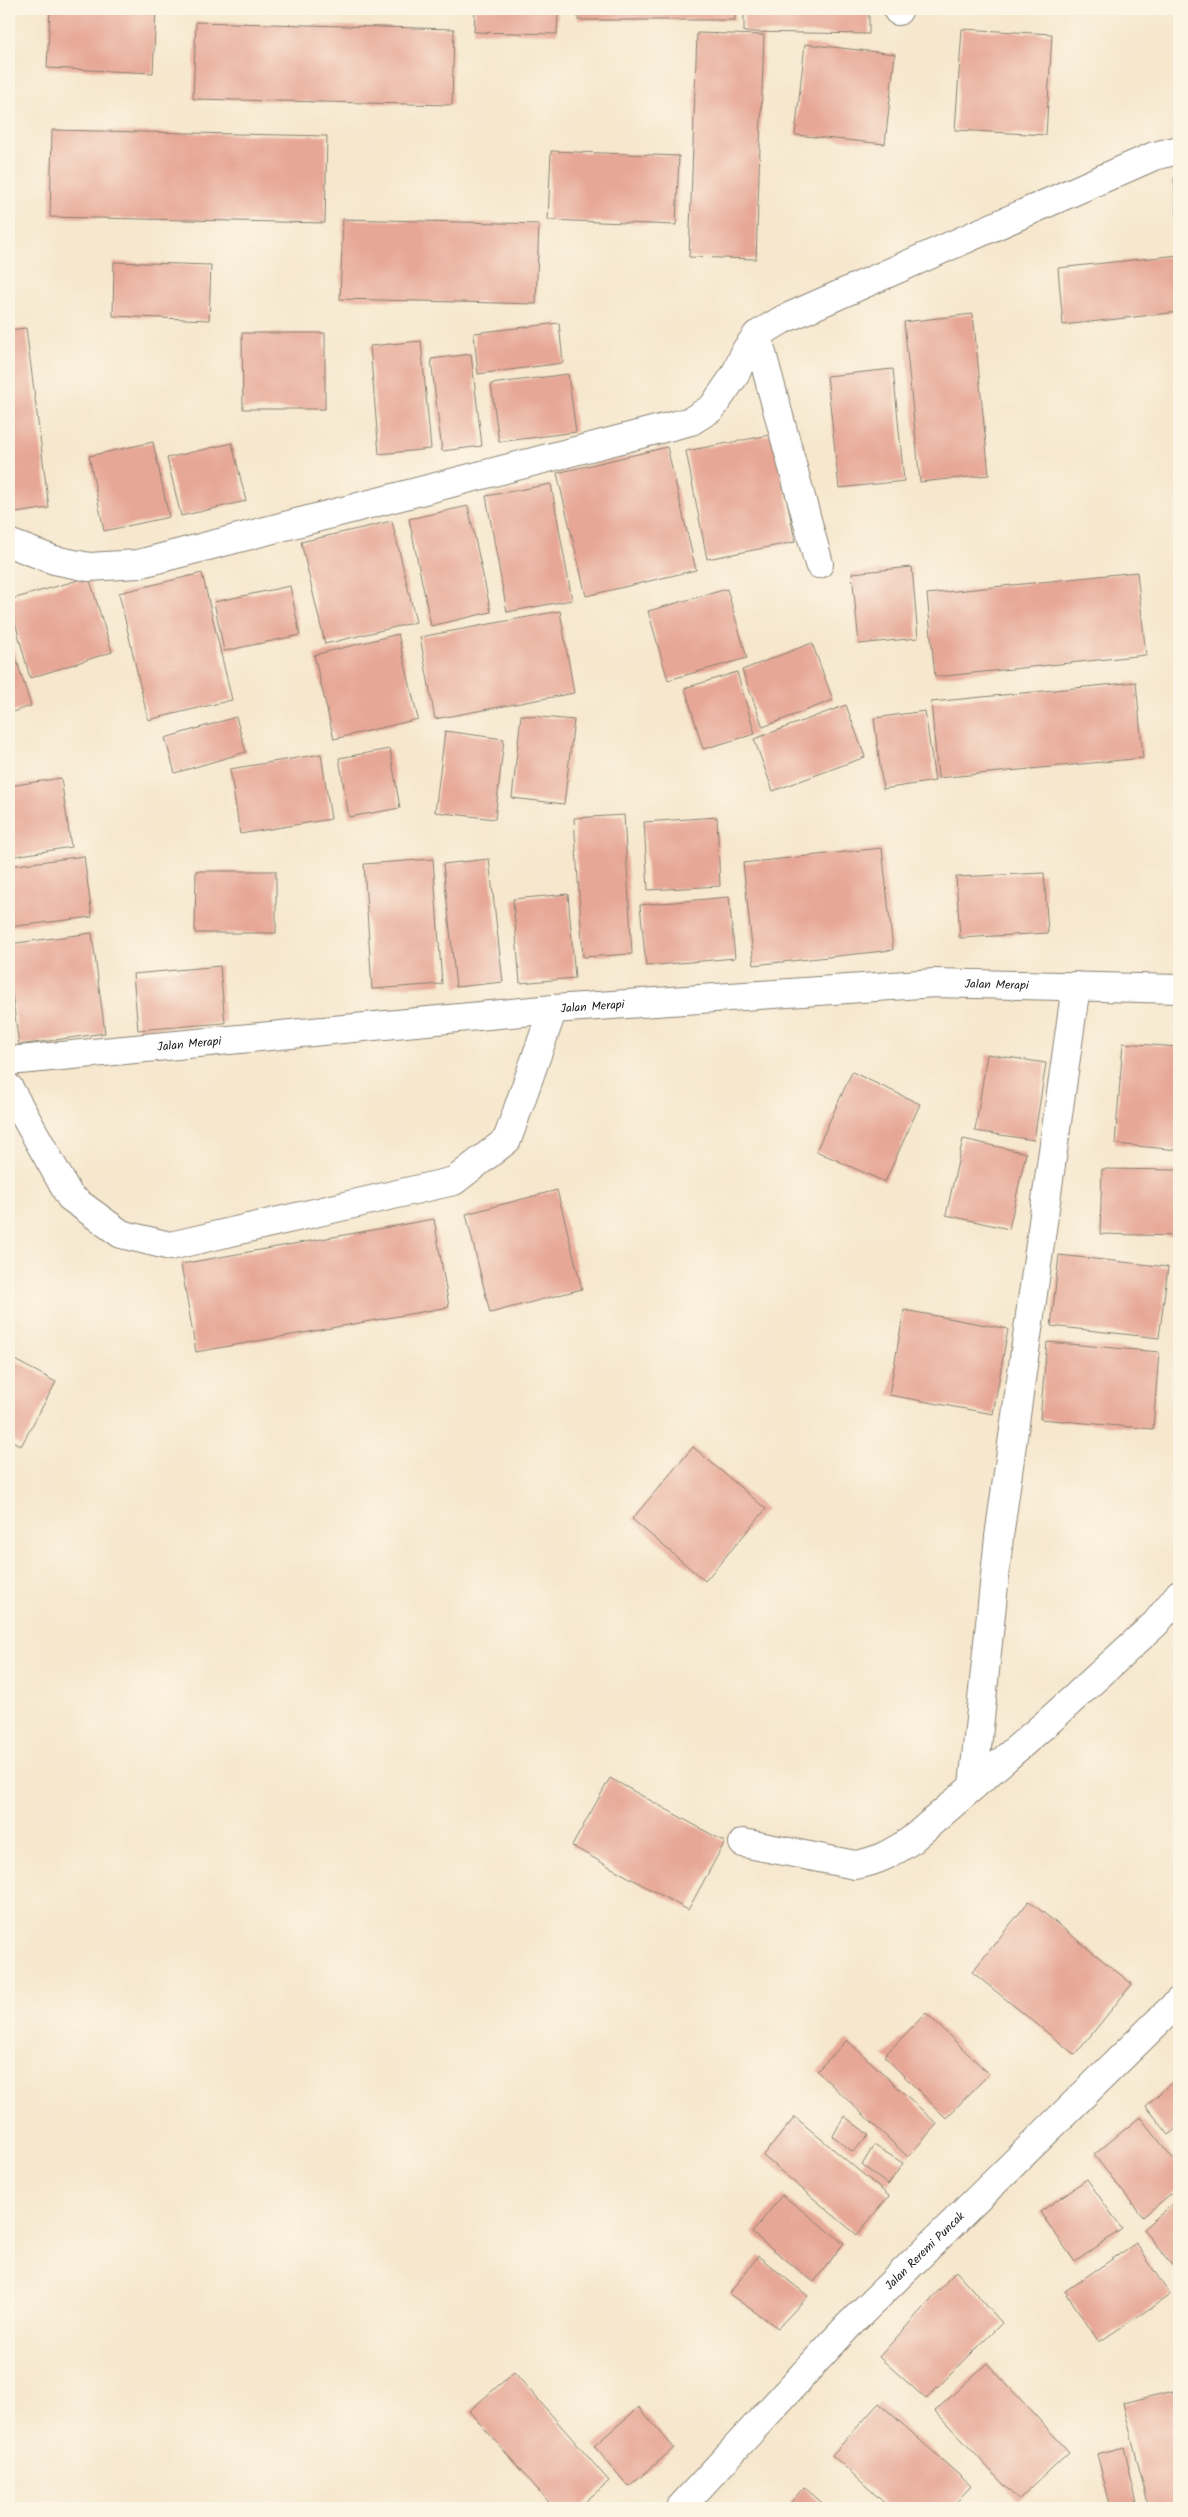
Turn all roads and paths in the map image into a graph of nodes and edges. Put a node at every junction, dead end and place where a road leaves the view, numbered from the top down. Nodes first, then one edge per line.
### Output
1 (1179, 150) edge
2 (757, 335) junction
3 (9, 543) edge
4 (819, 564) dead end
5 (1076, 986) junction
6 (1179, 989) edge
7 (553, 1009) junction
8 (9, 1060) edge
9 (9, 1088) edge
10 (1179, 1594) edge
11 (973, 1786) junction
12 (743, 1843) dead end
13 (1179, 2001) edge
14 (680, 2508) edge

1 - 2 street
2 - 3 street
2 - 4 street
5 - 6 street, Jalan Merapi
5 - 7 street, Jalan Merapi
5 - 11 street
7 - 8 street, Jalan Merapi
7 - 9 street
10 - 11 street
11 - 12 street
13 - 14 street, Jalan Reremi Puncak

